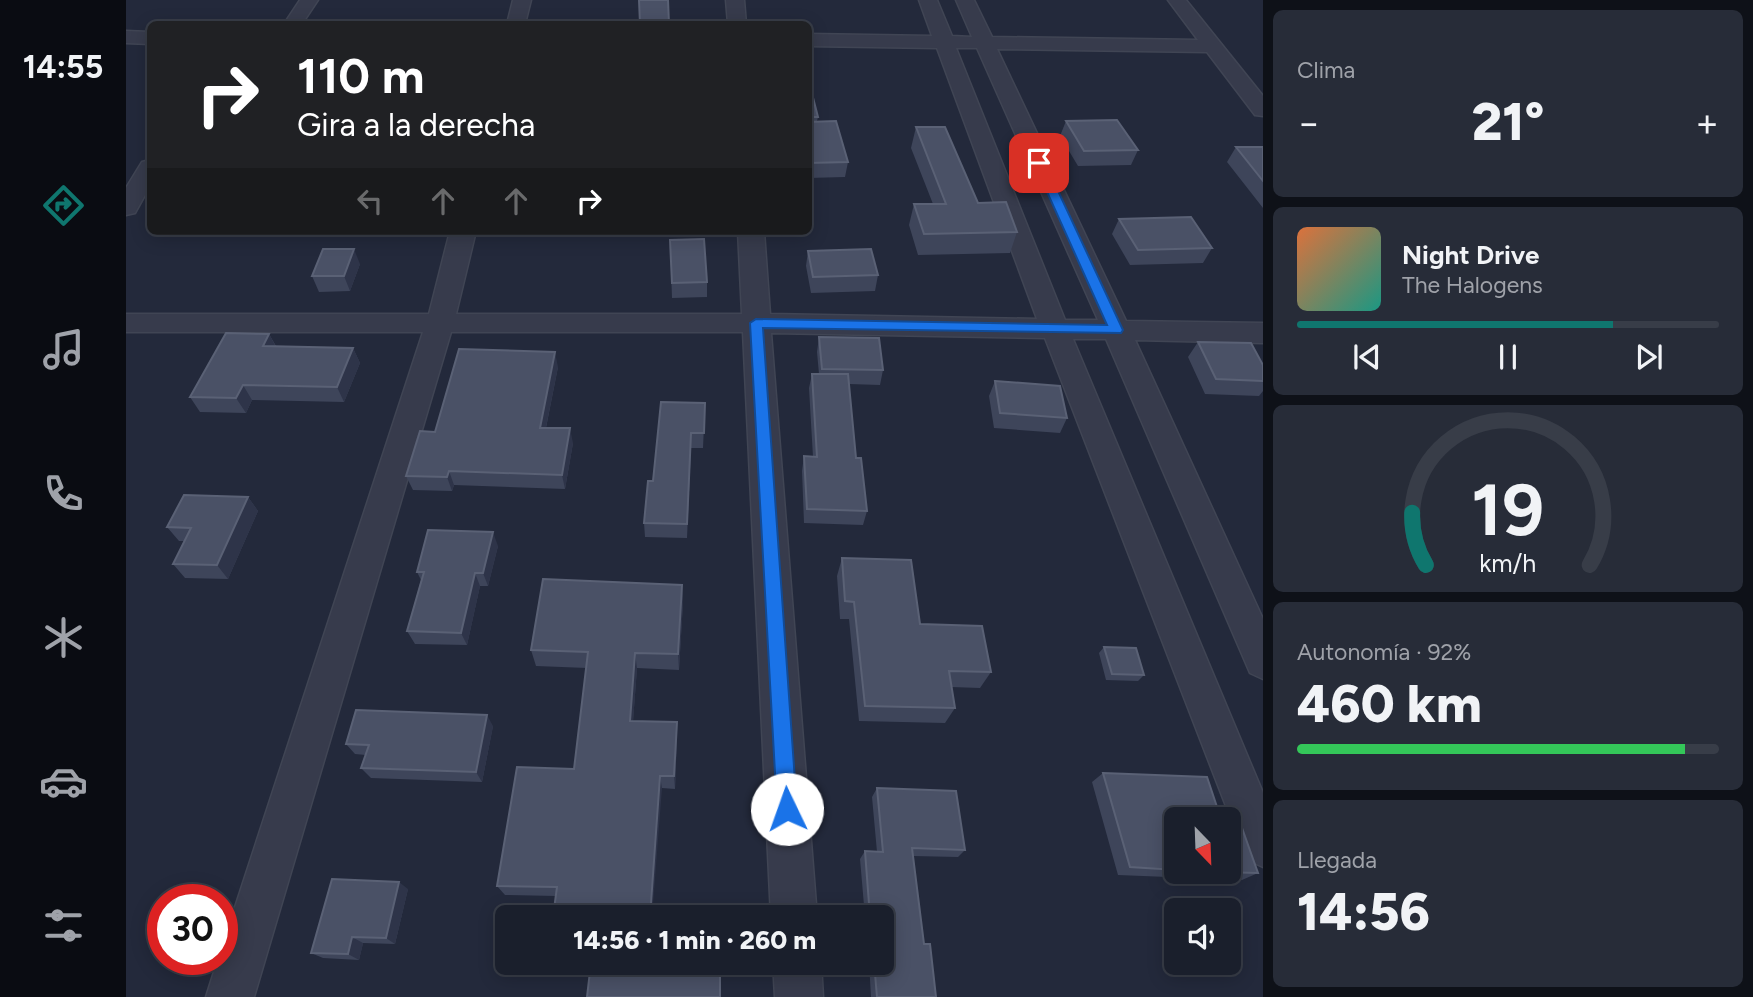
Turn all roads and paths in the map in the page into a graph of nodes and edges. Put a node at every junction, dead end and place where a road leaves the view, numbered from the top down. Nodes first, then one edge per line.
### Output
1 (309, 0) edge
2 (522, 0) edge
3 (735, 0) edge
4 (928, 0) edge
5 (965, 0) edge
6 (1177, 0) edge
7 (295, 21) edge
8 (517, 21) edge
9 (737, 21) edge
10 (126, 37) edge
11 (147, 38) edge
12 (812, 40) edge
13 (944, 43) junction
14 (985, 44) junction
15 (1213, 46) junction
16 (1263, 110) edge
17 (147, 172) edge
18 (126, 208) edge
19 (462, 235) edge
20 (751, 235) edge
21 (440, 323) junction
22 (756, 323) junction
23 (126, 324) edge
24 (1055, 329) junction
25 (1116, 330) junction
26 (1263, 333) edge
27 (1263, 661) edge
28 (1263, 845) edge
29 (793, 905) edge
30 (798, 975) edge
31 (230, 997) edge
32 (799, 997) edge

1 - 7 street
2 - 8 street
3 - 9 street
4 - 13 street
5 - 14 street
6 - 15 street
10 - 11 street
12 - 13 street
13 - 14 street
13 - 24 street
14 - 15 street
14 - 25 street
15 - 16 street
17 - 18 street
19 - 21 street
20 - 22 street
21 - 22 street
21 - 23 street
21 - 31 street
22 - 24 street
22 - 29 street
24 - 25 street
24 - 28 street
25 - 26 street
25 - 27 street
30 - 32 street

